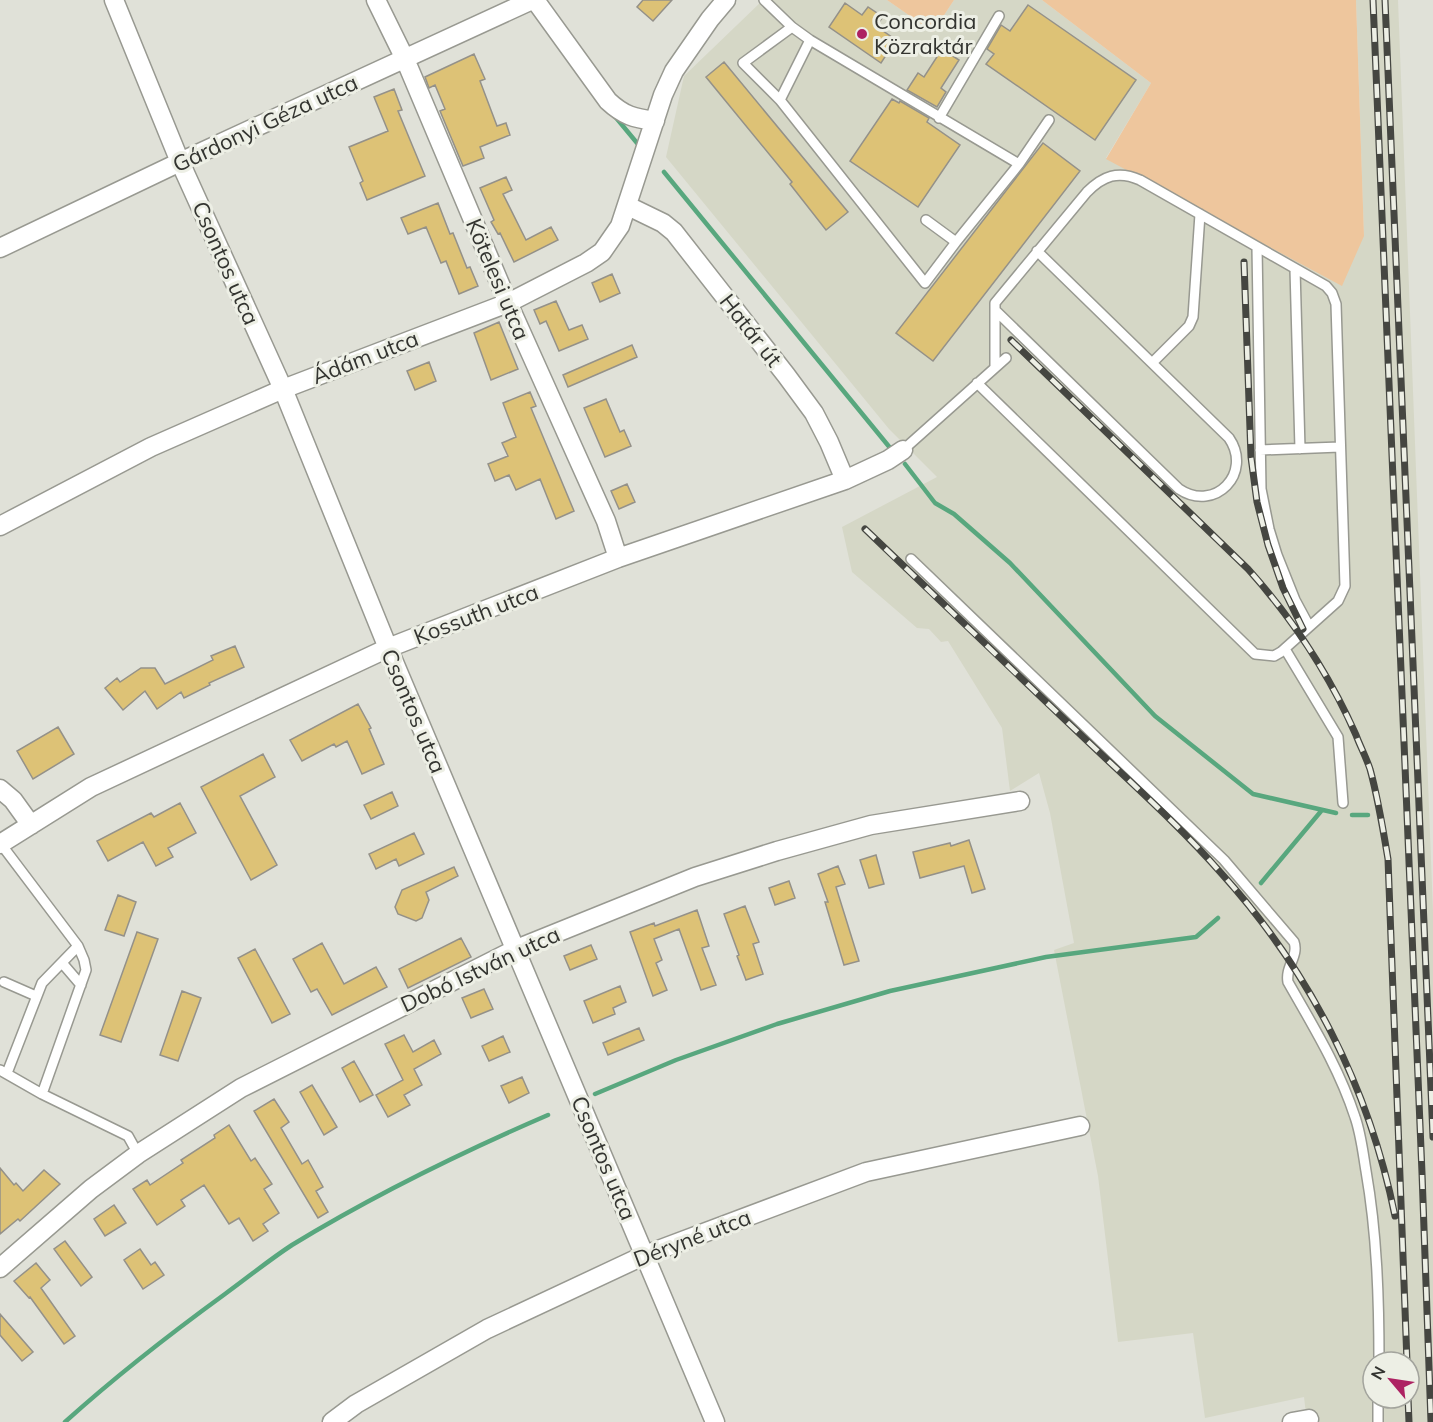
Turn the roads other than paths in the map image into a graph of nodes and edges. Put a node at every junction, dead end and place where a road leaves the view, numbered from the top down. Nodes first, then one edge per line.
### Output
1 (114, 0) edge
2 (376, 0) edge
3 (533, 0) edge
4 (726, 0) edge
5 (764, 0) edge
6 (999, 16) dead end
7 (792, 27) junction
8 (810, 40) junction
9 (405, 59) junction
10 (780, 100) junction
11 (939, 118) junction
12 (655, 120) junction
13 (1049, 120) dead end
14 (180, 162) junction
15 (1018, 164) junction
16 (628, 206) junction
17 (1200, 214) junction
18 (926, 220) dead end
19 (956, 242) junction
20 (1257, 247) junction
21 (0, 248) edge
22 (1037, 251) junction
23 (1295, 269) junction
24 (508, 303) junction
25 (995, 310) junction
26 (1006, 357) dead end
27 (1152, 363) junction
28 (996, 367) junction
29 (977, 383) junction
30 (283, 389) junction
31 (1340, 447) junction
32 (1300, 449) junction
33 (903, 450) joint
34 (1260, 450) junction
35 (845, 480) junction
36 (0, 526) edge
37 (618, 558) junction
38 (911, 559) dead end
39 (1309, 626) junction
40 (388, 648) junction
41 (1285, 649) junction
42 (0, 789) edge
43 (1020, 801) dead end
44 (1342, 803) dead end
45 (31, 825) junction
46 (0, 844) edge
47 (78, 946) junction
48 (514, 950) junction
49 (63, 964) junction
50 (4, 982) dead end
51 (81, 985) junction
52 (36, 996) junction
53 (3, 1072) edge
54 (42, 1094) junction
55 (1080, 1126) dead end
56 (138, 1154) junction
57 (645, 1255) junction
58 (0, 1268) edge
59 (1378, 1350) edge
60 (332, 1422) edge
61 (715, 1422) edge

1 - 14 street, Csontos utca
2 - 9 street, Kötelesi utca
3 - 9 street, Gárdonyi Géza utca
3 - 12 street
4 - 12 street, Ádám utca
5 - 7 lane
6 - 11 lane
7 - 8 lane
7 - 10 lane
8 - 10 lane
8 - 11 lane
9 - 14 street, Gárdonyi Géza utca
9 - 24 street, Kötelesi utca
10 - 19 lane
11 - 15 lane
12 - 16 street, Ádám utca
13 - 15 lane
14 - 21 street, Gárdonyi Géza utca
14 - 30 street, Csontos utca
15 - 19 lane
16 - 24 street, Ádám utca
16 - 35 street, Határ út
17 - 20 lane
17 - 22 lane
17 - 27 lane
18 - 19 lane
20 - 23 lane
20 - 34 lane
22 - 25 lane
22 - 27 lane
23 - 31 lane
23 - 32 lane
24 - 30 street, Ádám utca
24 - 37 street, Kötelesi utca
25 - 27 lane
25 - 28 lane
26 - 28 lane
28 - 29 lane
29 - 33 lane
29 - 41 lane
30 - 36 street, Ádám utca
30 - 40 street, Csontos utca
31 - 32 lane
31 - 39 lane
32 - 34 lane
33 - 35 street, Kossuth utca
34 - 39 lane
35 - 37 street, Kossuth utca
37 - 40 street, Kossuth utca
38 - 59 lane
39 - 41 lane
40 - 45 street, Kossuth utca
40 - 48 street, Csontos utca
41 - 44 lane
42 - 45 street
43 - 48 street, Dobó István utca
45 - 46 street, Kossuth utca
46 - 47 lane
47 - 49 lane
47 - 51 lane
48 - 56 street, Dobó István utca
48 - 57 street, Csontos utca
49 - 51 lane
49 - 52 lane
50 - 52 lane
51 - 54 lane
52 - 53 lane
53 - 54 lane
54 - 56 lane
55 - 57 street, Déryné utca
56 - 58 street, Dobó István utca
57 - 60 street, Déryné utca
57 - 61 street, Csontos utca

